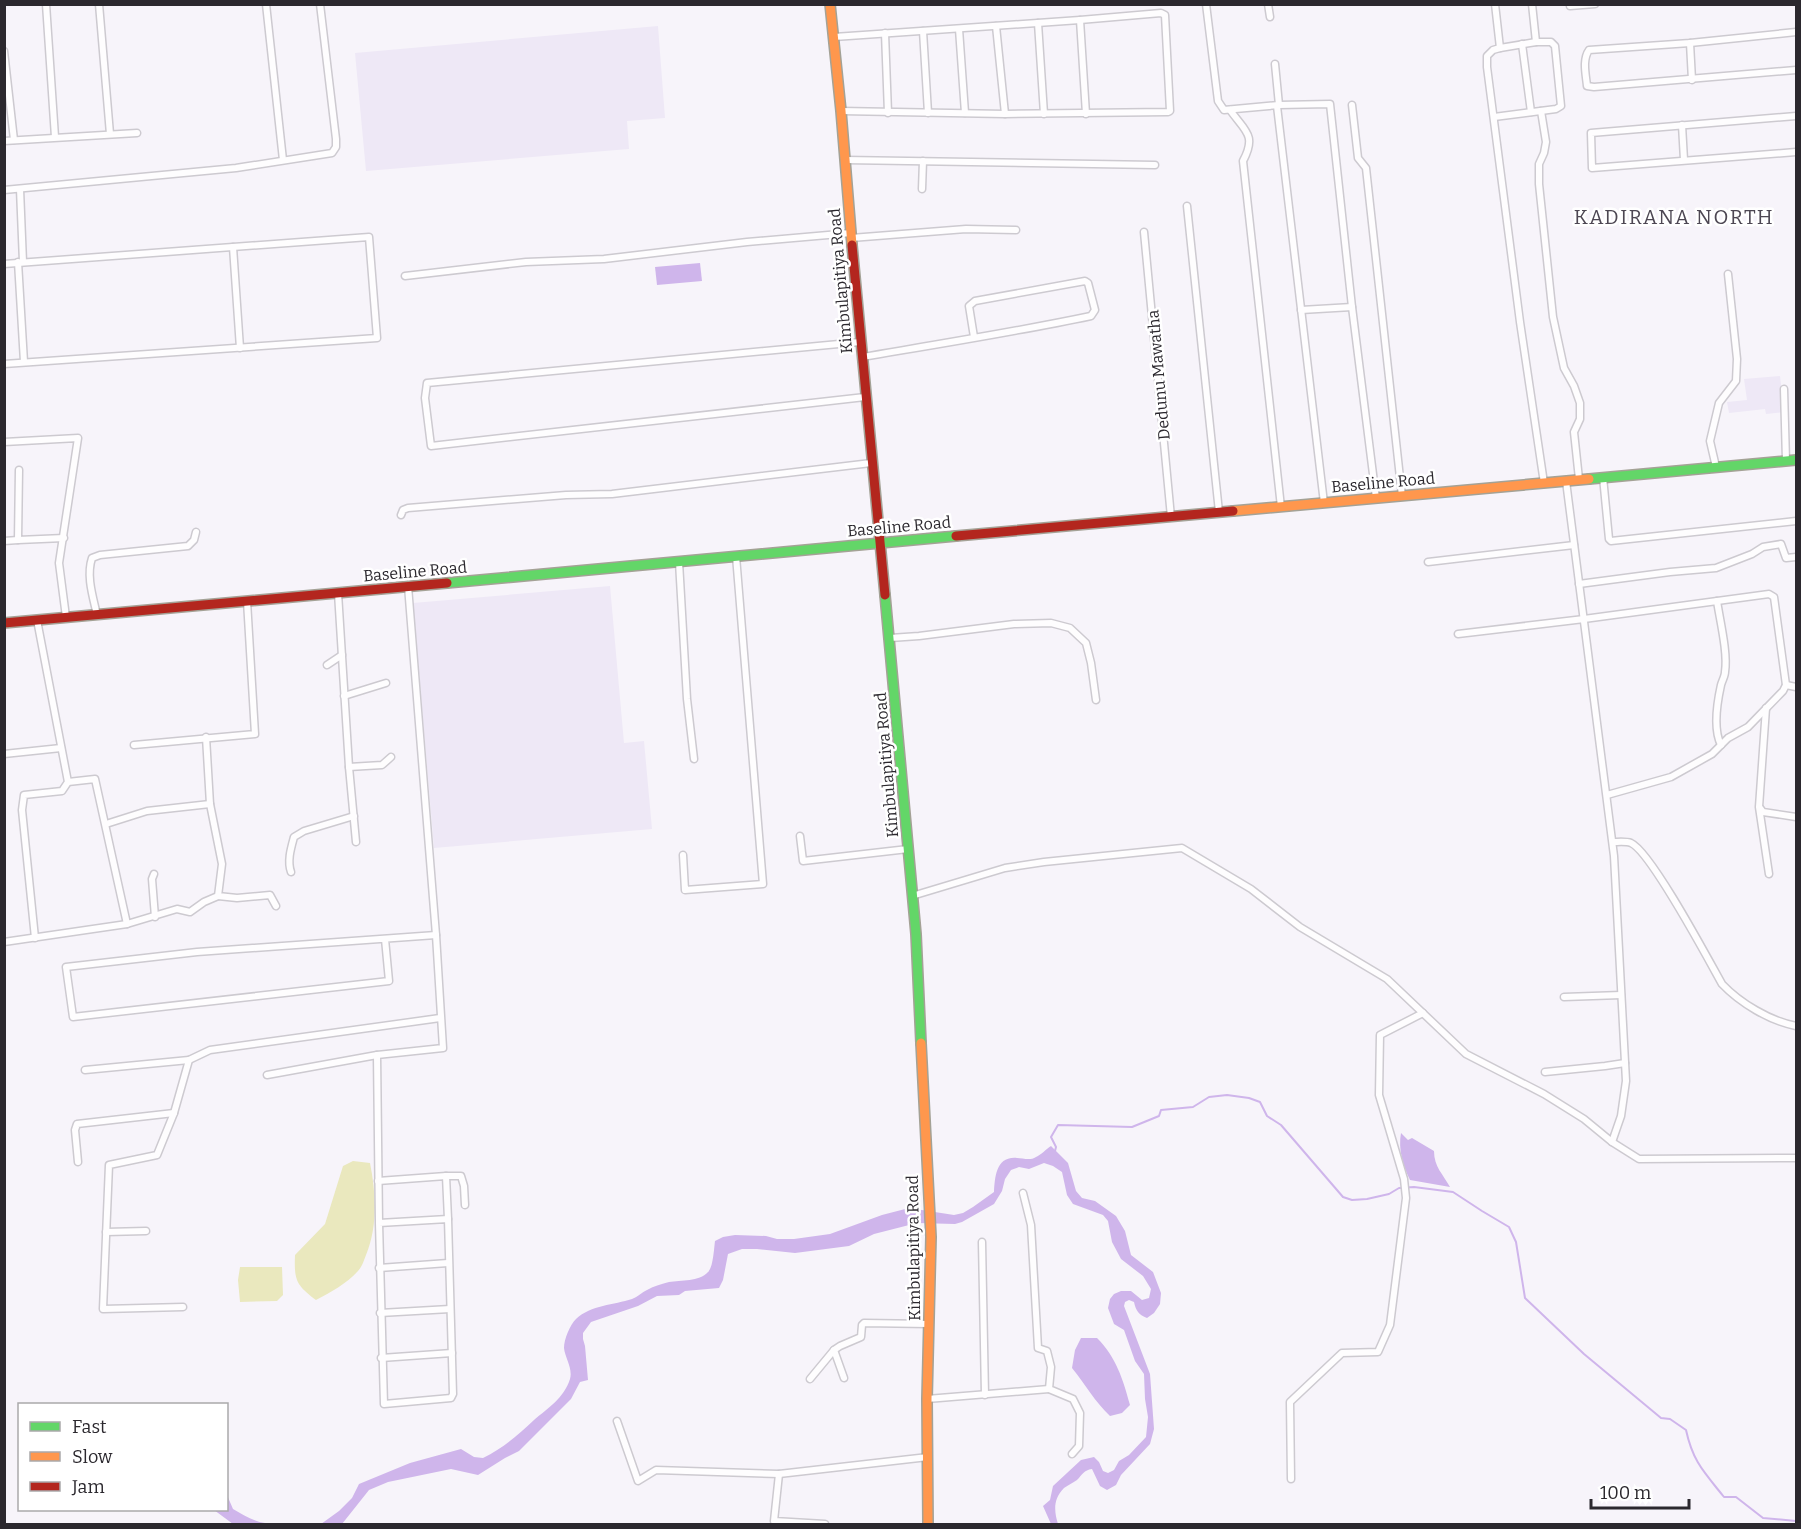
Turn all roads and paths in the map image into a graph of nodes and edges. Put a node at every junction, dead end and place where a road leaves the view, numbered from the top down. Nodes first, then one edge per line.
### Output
1 (46, 4) edge
2 (99, 4) edge
3 (266, 4) edge
4 (320, 4) edge
5 (830, 4) edge
6 (1206, 4) edge
7 (1268, 4) edge
8 (1495, 4) edge
9 (1532, 4) edge
10 (1595, 4) edge
11 (1570, 6) dead end
12 (1270, 18) dead end
13 (1080, 20) junction
14 (1038, 23) junction
15 (996, 26) junction
16 (959, 29) junction
17 (922, 31) junction
18 (1797, 32) edge
19 (885, 33) junction
20 (834, 37) junction
21 (1536, 42) junction
22 (1690, 43) junction
23 (1522, 44) junction
24 (1500, 48) junction
25 (4, 51) edge
26 (1275, 64) dead end
27 (1797, 70) edge
28 (1692, 80) junction
29 (1352, 105) dead end
30 (1278, 106) junction
31 (1230, 110) junction
32 (841, 111) junction
33 (1541, 111) junction
34 (1531, 112) junction
35 (888, 113) junction
36 (928, 113) junction
37 (964, 113) junction
38 (1005, 114) junction
39 (1044, 114) junction
40 (1086, 114) junction
41 (1797, 116) edge
42 (1494, 117) junction
43 (1682, 125) junction
44 (137, 133) dead end
45 (110, 134) junction
46 (55, 137) junction
47 (14, 140) junction
48 (4, 141) edge
49 (1797, 152) edge
50 (283, 160) junction
51 (845, 160) junction
52 (1684, 160) junction
53 (923, 161) junction
54 (1155, 165) dead end
55 (20, 189) junction
56 (922, 189) dead end
57 (4, 190) edge
58 (1187, 206) dead end
59 (1016, 230) dead end
60 (1144, 232) dead end
61 (851, 235) junction
62 (232, 247) junction
63 (21, 262) junction
64 (4, 264) edge
65 (1728, 274) dead end
66 (405, 276) dead end
67 (1352, 307) junction
68 (1301, 310) junction
69 (974, 337) junction
70 (860, 342) junction
71 (240, 348) junction
72 (862, 357) junction
73 (24, 362) junction
74 (4, 364) edge
75 (1784, 389) dead end
76 (866, 397) junction
77 (4, 442) edge
78 (1797, 460) edge
79 (1786, 461) junction
80 (871, 463) junction
81 (1716, 467) junction
82 (19, 470) dead end
83 (1603, 477) junction
84 (1579, 479) junction
85 (1566, 481) junction
86 (1544, 483) junction
87 (1402, 496) junction
88 (1377, 498) junction
89 (1324, 503) junction
90 (1281, 507) junction
91 (1219, 512) junction
92 (401, 515) dead end
93 (1171, 517) junction
94 (1797, 521) edge
95 (196, 532) dead end
96 (64, 538) junction
97 (18, 540) junction
98 (4, 541) edge
99 (879, 543) junction
100 (1574, 545) junction
101 (736, 556) junction
102 (1797, 557) edge
103 (679, 562) junction
104 (1428, 562) dead end
105 (1580, 584) junction
106 (408, 586) junction
107 (338, 593) junction
108 (247, 601) junction
109 (1717, 601) junction
110 (97, 615) junction
111 (66, 617) junction
112 (37, 620) junction
113 (1584, 620) junction
114 (4, 623) edge
115 (1458, 634) dead end
116 (890, 638) junction
117 (342, 655) junction
118 (327, 665) dead end
119 (386, 683) dead end
120 (1786, 686) junction
121 (1797, 687) edge
122 (344, 696) junction
123 (1096, 700) dead end
124 (1767, 708) junction
125 (206, 737) junction
126 (134, 745) dead end
127 (1721, 745) junction
128 (61, 748) junction
129 (4, 754) edge
130 (391, 757) dead end
131 (694, 759) dead end
132 (349, 767) junction
133 (68, 782) junction
134 (1607, 795) junction
135 (210, 804) junction
136 (1759, 807) junction
137 (354, 816) junction
138 (1797, 817) edge
139 (106, 824) junction
140 (800, 836) dead end
141 (356, 842) dead end
142 (1612, 842) junction
143 (908, 849) junction
144 (683, 855) dead end
145 (291, 872) dead end
146 (154, 874) dead end
147 (1769, 874) dead end
148 (218, 896) junction
149 (912, 896) junction
150 (276, 906) dead end
151 (155, 917) junction
152 (127, 924) junction
153 (436, 934) junction
154 (35, 938) junction
155 (385, 939) junction
156 (4, 942) edge
157 (1621, 995) junction
158 (1564, 998) dead end
159 (1423, 1013) junction
160 (440, 1018) junction
161 (1797, 1026) edge
162 (377, 1055) junction
163 (189, 1060) junction
164 (1625, 1063) junction
165 (85, 1070) dead end
166 (1545, 1072) dead end
167 (267, 1075) dead end
168 (174, 1113) junction
169 (1612, 1142) junction
170 (1797, 1158) edge
171 (78, 1162) dead end
172 (446, 1176) junction
173 (378, 1181) junction
174 (1023, 1193) dead end
175 (465, 1205) dead end
176 (448, 1219) junction
177 (379, 1223) junction
178 (146, 1230) dead end
179 (106, 1232) junction
180 (982, 1242) dead end
181 (448, 1263) junction
182 (379, 1268) junction
183 (183, 1307) dead end
184 (450, 1309) junction
185 (380, 1313) junction
186 (929, 1324) junction
187 (834, 1350) junction
188 (452, 1353) junction
189 (381, 1358) junction
190 (844, 1378) dead end
191 (810, 1379) dead end
192 (1049, 1389) junction
193 (984, 1395) junction
194 (927, 1399) junction
195 (617, 1421) dead end
196 (1072, 1454) dead end
197 (928, 1457) junction
198 (778, 1474) junction
199 (1291, 1479) dead end
200 (825, 1524) edge
201 (928, 1524) edge

1 - 46 street
2 - 45 street
3 - 50 street
4 - 50 street
5 - 20 main road, Kimbulapitiya Road
6 - 31 street
7 - 12 street
8 - 24 street
9 - 21 street
10 - 11 street
13 - 14 street
13 - 40 street
13 - 40 street
14 - 15 street
14 - 39 street
15 - 16 street
15 - 38 street
16 - 17 street
16 - 37 street
17 - 19 street
17 - 36 street
18 - 22 street
19 - 20 street
19 - 35 street
20 - 32 main road, Kimbulapitiya Road
21 - 23 street
21 - 33 street
22 - 28 street
22 - 28 street
23 - 24 street
23 - 34 street
24 - 42 street
25 - 47 street
26 - 30 street
27 - 28 street
29 - 87 street
30 - 31 street
30 - 67 street
30 - 68 street
31 - 90 street
32 - 35 street
32 - 51 main road, Kimbulapitiya Road
33 - 34 street
33 - 84 street
34 - 42 street
35 - 36 street
36 - 37 street
37 - 38 street
38 - 39 street
39 - 40 street
41 - 43 street
42 - 86 street
43 - 52 street
43 - 52 street
44 - 45 street
45 - 46 street
46 - 47 street
47 - 48 street
49 - 52 street
50 - 55 street
51 - 53 street
51 - 61 main road, Kimbulapitiya Road
53 - 54 street
53 - 56 street
55 - 57 street
55 - 63 street
58 - 91 street
59 - 61 street
60 - 93 street, Dedunu Mawatha
61 - 66 street
61 - 70 main road, Kimbulapitiya Road
62 - 63 street
62 - 71 street
62 - 71 street
63 - 64 street
63 - 73 street
65 - 81 street
67 - 68 street
67 - 88 street
68 - 89 street
69 - 69 street
69 - 72 street
70 - 72 main road, Kimbulapitiya Road
70 - 76 street
71 - 73 street
72 - 76 main road, Kimbulapitiya Road
73 - 74 street
75 - 79 street
76 - 80 main road, Kimbulapitiya Road
77 - 96 street
78 - 79 main road, Baseline Road
79 - 81 main road, Baseline Road
80 - 92 street
80 - 99 main road, Kimbulapitiya Road
81 - 83 main road, Baseline Road
82 - 97 street
83 - 84 main road, Baseline Road
83 - 94 street
84 - 85 main road, Baseline Road
85 - 86 main road, Baseline Road
85 - 100 street
86 - 87 main road, Baseline Road
87 - 88 main road, Baseline Road
88 - 89 main road, Baseline Road
89 - 90 main road, Baseline Road
90 - 91 main road, Baseline Road
91 - 93 main road, Baseline Road
93 - 99 main road, Baseline Road
95 - 110 street
96 - 97 street
96 - 111 street
97 - 98 street
99 - 101 main road, Baseline Road
99 - 116 main road, Kimbulapitiya Road
100 - 104 street
100 - 105 street
101 - 103 main road, Baseline Road
101 - 144 street
102 - 105 street
103 - 106 main road, Baseline Road
103 - 131 street
105 - 113 street
106 - 107 main road, Baseline Road
106 - 153 street
107 - 108 main road, Baseline Road
107 - 117 street
108 - 110 main road, Baseline Road
108 - 125 street
109 - 113 street
109 - 120 street
109 - 127 street
110 - 111 main road, Baseline Road
111 - 112 main road, Baseline Road
112 - 114 main road, Baseline Road
112 - 128 street
113 - 115 street
113 - 134 street
116 - 123 street
116 - 143 main road, Kimbulapitiya Road
117 - 118 street
117 - 122 street
119 - 122 street
120 - 121 street
120 - 124 street
122 - 132 street
124 - 127 street
124 - 136 street
125 - 126 street
125 - 135 street
127 - 134 street
128 - 129 street
128 - 133 street
130 - 132 street
132 - 137 street
133 - 139 street
133 - 154 street
134 - 142 street
135 - 139 street
135 - 148 street
136 - 138 street
136 - 147 street
137 - 141 street
137 - 145 street
139 - 152 street
140 - 143 street
142 - 157 street
142 - 161 street
143 - 149 main road, Kimbulapitiya Road
146 - 151 street
148 - 150 street
148 - 151 street
149 - 159 street
149 - 186 main road, Kimbulapitiya Road
151 - 152 street
152 - 154 street
153 - 155 street
153 - 160 street
154 - 156 street
155 - 155 street
157 - 158 street
157 - 164 street
159 - 169 street
159 - 199 street
160 - 162 street
160 - 163 street
162 - 167 street
162 - 173 street
163 - 165 street
163 - 168 street
164 - 166 street
164 - 169 street
168 - 171 street
168 - 179 street
169 - 170 street
172 - 173 street
172 - 175 street
172 - 176 street
173 - 177 street
174 - 192 street
176 - 177 street
176 - 181 street
177 - 182 street
178 - 179 street
179 - 183 street
180 - 193 street
181 - 182 street
181 - 184 street
182 - 185 street
184 - 185 street
184 - 188 street
185 - 189 street
186 - 187 street
186 - 194 main road, Kimbulapitiya Road
187 - 190 street
187 - 191 street
188 - 189 street
188 - 189 street
192 - 193 street
192 - 196 street
193 - 194 street
194 - 197 main road, Kimbulapitiya Road
195 - 198 street
197 - 198 street
197 - 201 main road, Kimbulapitiya Road
198 - 200 street

